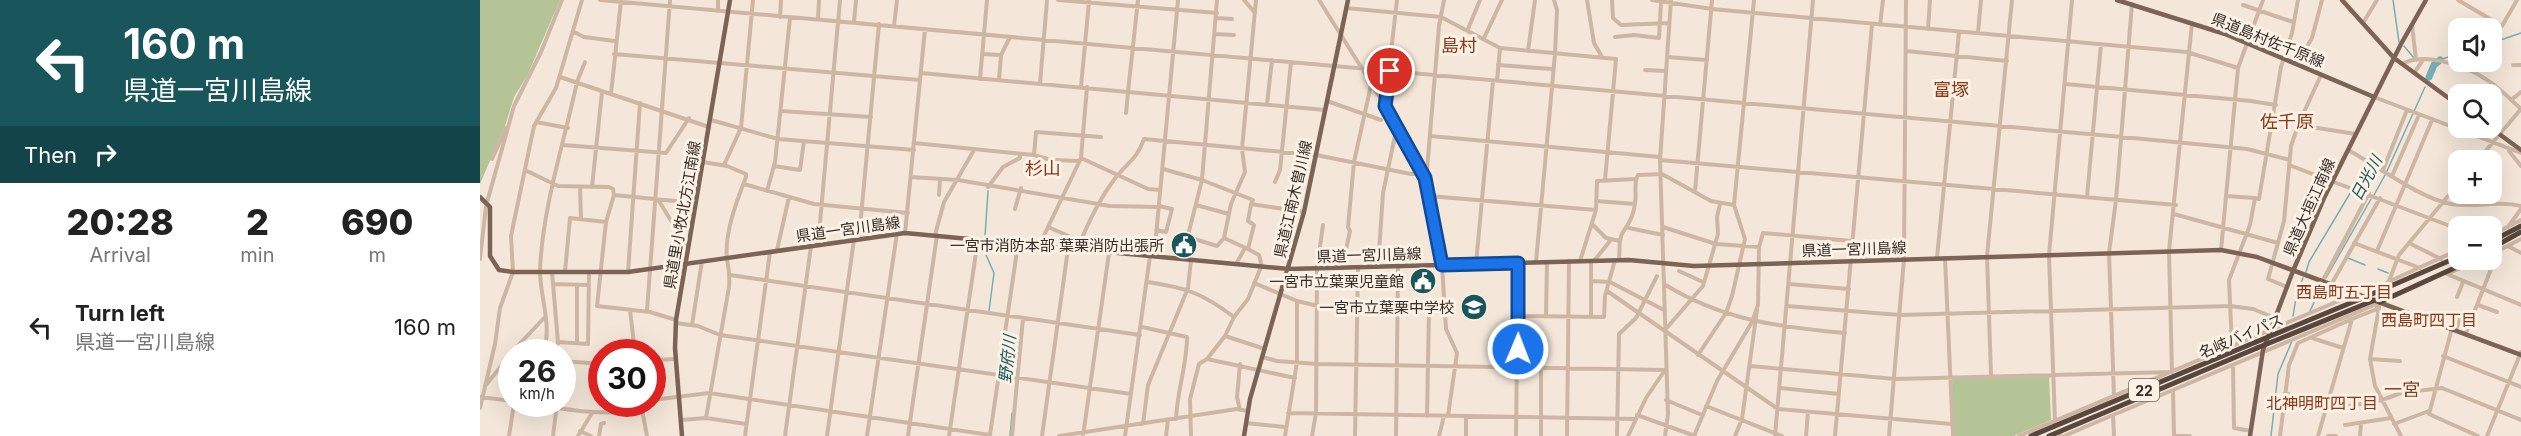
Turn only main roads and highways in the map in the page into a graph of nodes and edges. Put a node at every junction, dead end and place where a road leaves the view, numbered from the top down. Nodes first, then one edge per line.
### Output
1 (730, 0) edge
2 (1348, 0) edge
3 (2117, 0) edge
4 (2342, 0) edge
5 (2426, 0) edge
6 (2394, 58) junction
7 (2374, 97) junction
8 (2448, 98) edge
9 (2502, 136) edge
10 (2521, 151) edge
11 (480, 197) edge
12 (2521, 226) edge
13 (2521, 232) edge
14 (2502, 236) edge
15 (2502, 244) edge
16 (2448, 261) edge
17 (684, 264) junction
18 (1288, 269) junction
19 (2452, 270) edge
20 (2452, 270) edge
21 (2293, 271) junction
22 (2365, 297) junction
23 (2378, 301) junction
24 (2256, 345) junction
25 (2521, 354) edge
26 (2250, 434) edge
27 (682, 436) edge
28 (1244, 436) edge
29 (2031, 436) edge
30 (2049, 436) edge

1 - 17 main road, 県道里小牧北方江南線
2 - 18 main road, 県道江南木曽川線
3 - 7 main road, 県道島村佐千原線
4 - 6 main road
5 - 6 main road, 県道大垣江南線
6 - 7 main road, 県道大垣江南線
6 - 8 main road
7 - 21 main road, 県道大垣江南線
9 - 10 main road
11 - 17 main road, 県道一宮川島線
12 - 14 highway
13 - 15 highway
16 - 22 highway, 名岐バイパス / 22
17 - 18 main road, 県道一宮川島線
17 - 27 main road, 県道里小牧北方江南線
18 - 21 main road, 県道一宮川島線
18 - 28 main road, 県道江南木曽川線
19 - 23 highway
20 - 23 highway, 名岐バイパス / 22
21 - 22 main road, 県道一宮川島線
21 - 26 main road, 県道大垣江南線
22 - 23 main road, 県道一宮川島線
22 - 24 highway, 名岐バイパス / 22, bridge
23 - 24 highway, 名岐バイパス / 22, bridge
23 - 25 main road, 県道一宮川島線
24 - 29 highway, 名岐バイパス / 22
24 - 30 highway, 名岐バイパス / 22

